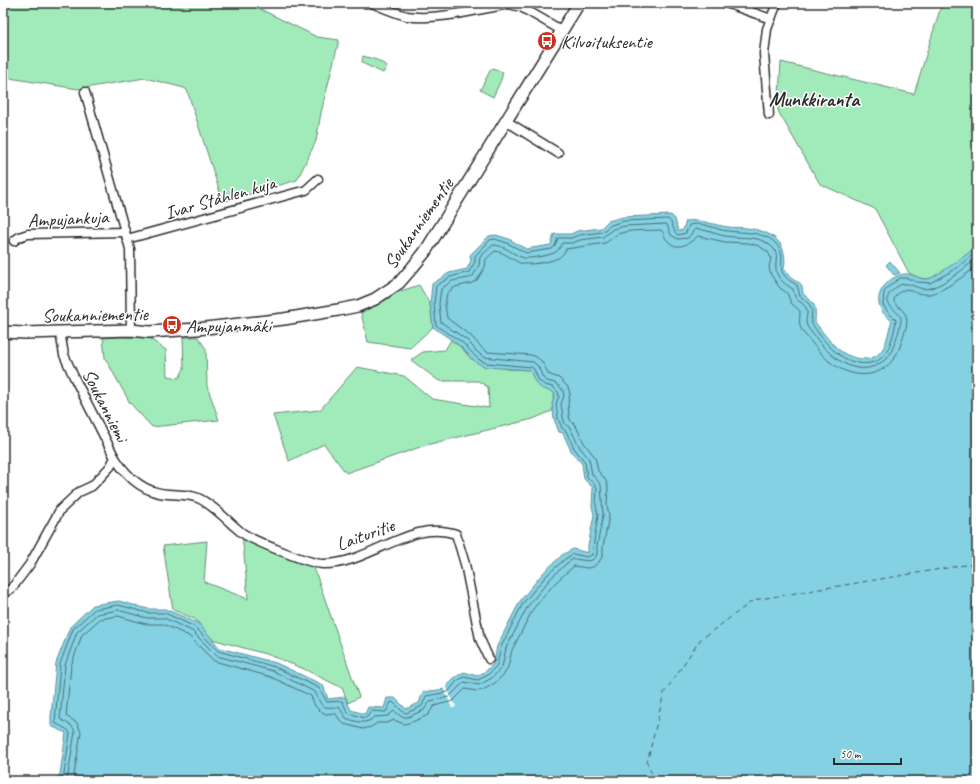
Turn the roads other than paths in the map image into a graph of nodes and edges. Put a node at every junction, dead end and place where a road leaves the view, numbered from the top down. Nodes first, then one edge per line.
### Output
1 (372, 3) edge
2 (579, 3) edge
3 (726, 3) edge
4 (777, 3) edge
5 (771, 19) junction
6 (561, 30) junction
7 (85, 92) dead end
8 (769, 115) dead end
9 (506, 121) junction
10 (558, 153) dead end
11 (318, 179) dead end
12 (126, 235) junction
13 (14, 241) dead end
14 (131, 330) junction
15 (3, 332) edge
16 (60, 332) junction
17 (115, 458) junction
18 (3, 594) edge
19 (489, 659) dead end

1 - 6 street
2 - 6 street, Soukanniementie
3 - 5 street
4 - 5 street
5 - 8 street
6 - 9 street, Soukanniementie
7 - 12 street
9 - 10 street
9 - 14 street, Soukanniementie
11 - 12 street, Ivar Ståhlen kuja
12 - 13 street, Ampujankuja
12 - 14 street
14 - 16 street, Soukanniementie
15 - 16 street, Soukanniementie
16 - 17 street, Soukanniemi
17 - 18 street, Soukanniemi
17 - 19 street, Laituritie

